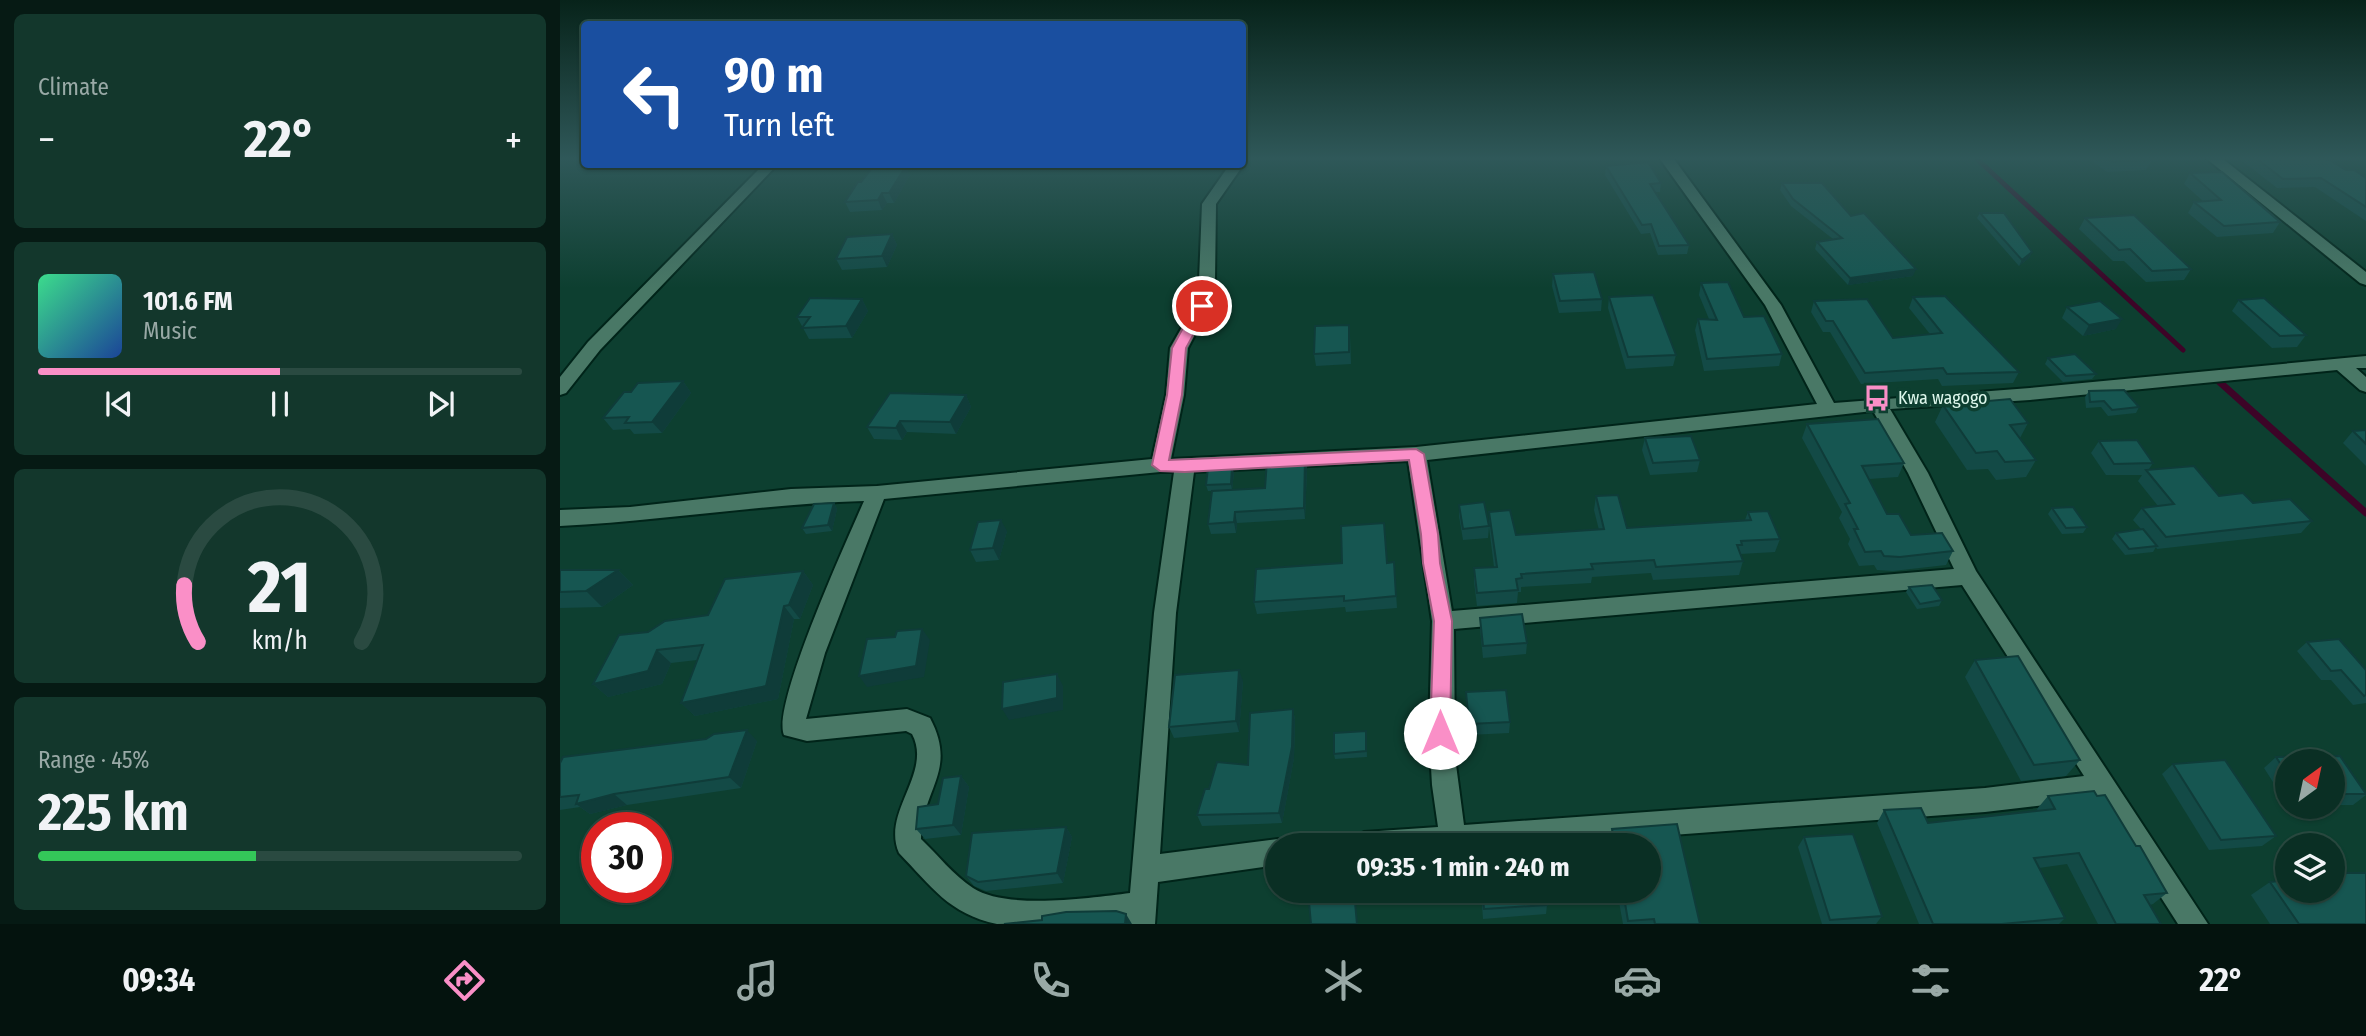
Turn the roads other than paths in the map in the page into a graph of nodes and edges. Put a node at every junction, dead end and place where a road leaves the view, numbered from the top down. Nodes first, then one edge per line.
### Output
1 (735, 202) edge
2 (1210, 202) edge
3 (1700, 202) edge
4 (2271, 202) edge
5 (2366, 280) edge
6 (2366, 362) edge
7 (2340, 365) junction
8 (2366, 386) edge
9 (560, 388) edge
10 (1878, 404) junction
11 (1829, 410) junction
12 (1416, 454) junction
13 (1160, 465) junction
14 (1185, 466) junction
15 (877, 493) junction
16 (560, 518) edge
17 (1968, 576) junction
18 (1443, 621) junction
19 (2105, 786) junction
20 (1453, 833) edge
21 (1536, 833) edge
22 (1265, 854) edge
23 (1144, 870) junction
24 (1142, 915) edge
25 (2194, 924) edge

1 - 9 street
2 - 13 street
3 - 11 street
4 - 5 street
6 - 7 street
7 - 8 street
7 - 10 street
10 - 11 street
10 - 17 street
11 - 12 street
12 - 14 street
12 - 18 street
13 - 14 street
13 - 15 street
14 - 23 street
15 - 16 street
15 - 24 street
17 - 18 street
17 - 19 street
18 - 20 street
19 - 21 street
19 - 25 street
22 - 23 street
23 - 24 street

